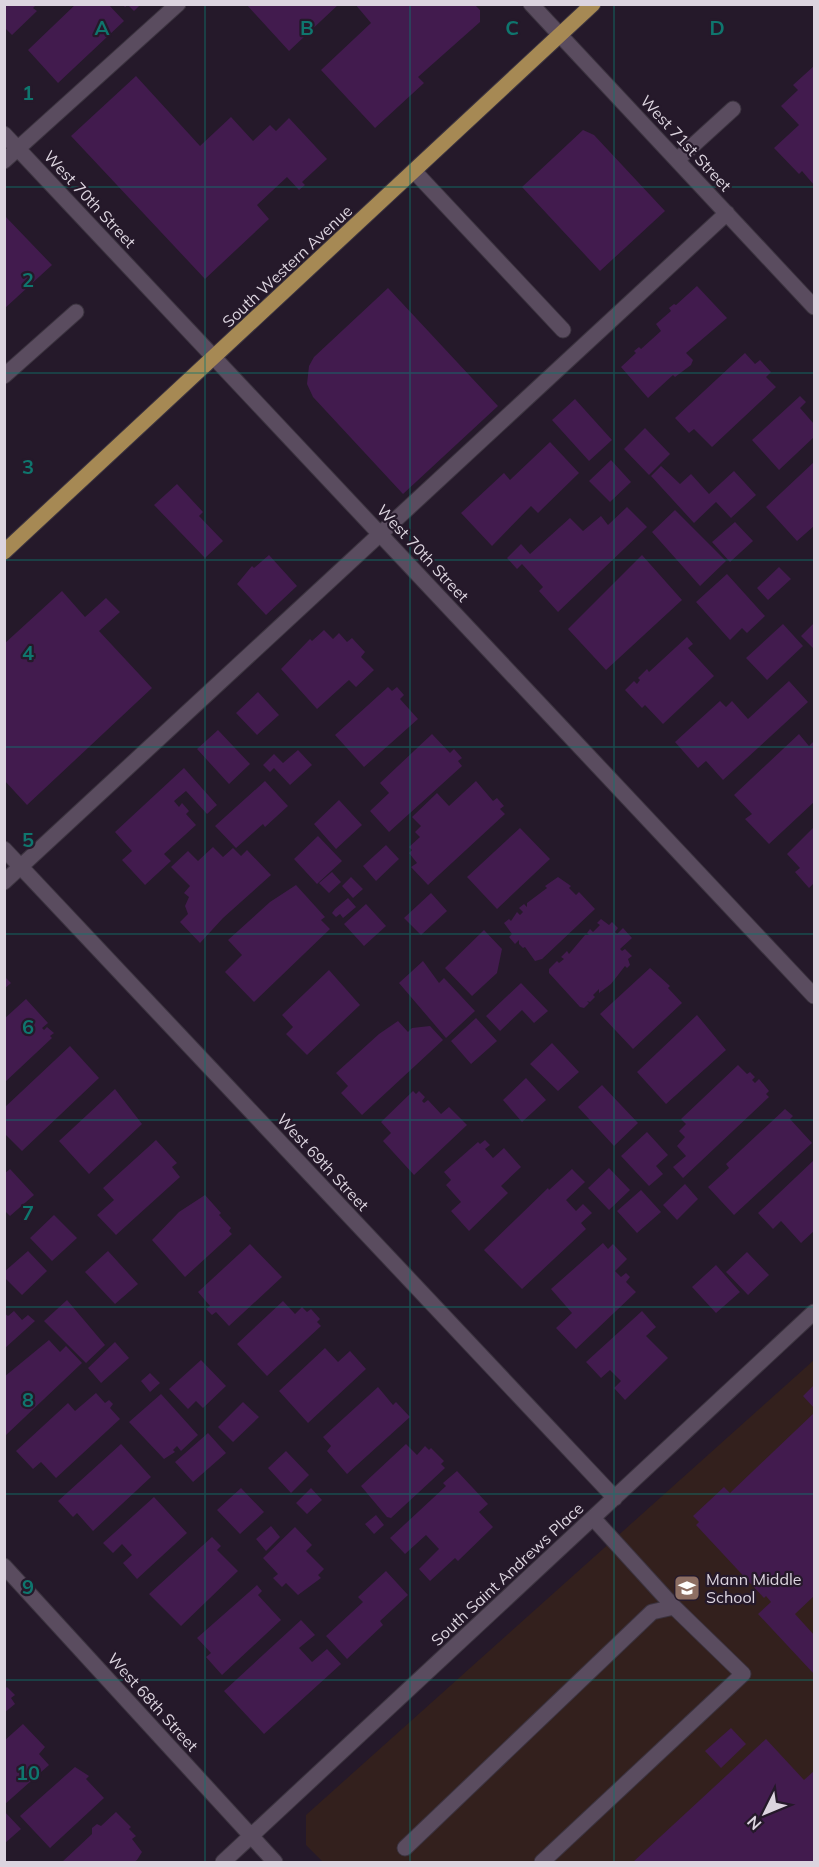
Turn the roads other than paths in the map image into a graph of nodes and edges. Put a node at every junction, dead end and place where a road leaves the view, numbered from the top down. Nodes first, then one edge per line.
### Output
1 (178, 4) edge
2 (531, 4) edge
3 (593, 4) edge
4 (560, 36) junction
5 (733, 109) dead end
6 (4, 134) edge
7 (18, 149) junction
8 (677, 160) junction
9 (4, 161) edge
10 (414, 171) junction
11 (727, 213) junction
12 (814, 307) edge
13 (76, 312) dead end
14 (563, 330) dead end
15 (215, 358) junction
16 (4, 376) edge
17 (381, 534) junction
18 (4, 552) edge
19 (4, 849) edge
20 (21, 867) junction
21 (4, 882) edge
22 (814, 996) edge
23 (814, 1312) edge
24 (615, 1498) junction
25 (594, 1518) junction
26 (4, 1566) edge
27 (674, 1607) junction
28 (251, 1837) junction
29 (405, 1848) dead end
30 (223, 1863) edge
31 (274, 1863) edge
32 (542, 1863) edge

1 - 7 street
2 - 4 street, West 71st Street
3 - 4 main road, South Western Avenue
4 - 8 street, West 71st Street
4 - 10 main road, South Western Avenue
5 - 8 street
6 - 7 street, West 70th Street
7 - 9 street
7 - 15 street, West 70th Street
8 - 11 street, West 71st Street
10 - 14 street
10 - 15 main road, South Western Avenue
11 - 12 street, West 71st Street
11 - 17 street
13 - 16 street
15 - 17 street, West 70th Street
15 - 18 main road, South Western Avenue
17 - 20 street
17 - 22 street, West 70th Street
19 - 20 street, West 69th Street
20 - 21 street
20 - 24 street, West 69th Street
23 - 24 street, South Saint Andrews Place
24 - 25 street, South Saint Andrews Place
25 - 27 street
25 - 28 street, South Saint Andrews Place
26 - 28 street, West 68th Street
27 - 29 street
27 - 32 street
28 - 30 street, South Saint Andrews Place
28 - 31 street, West 68th Street

